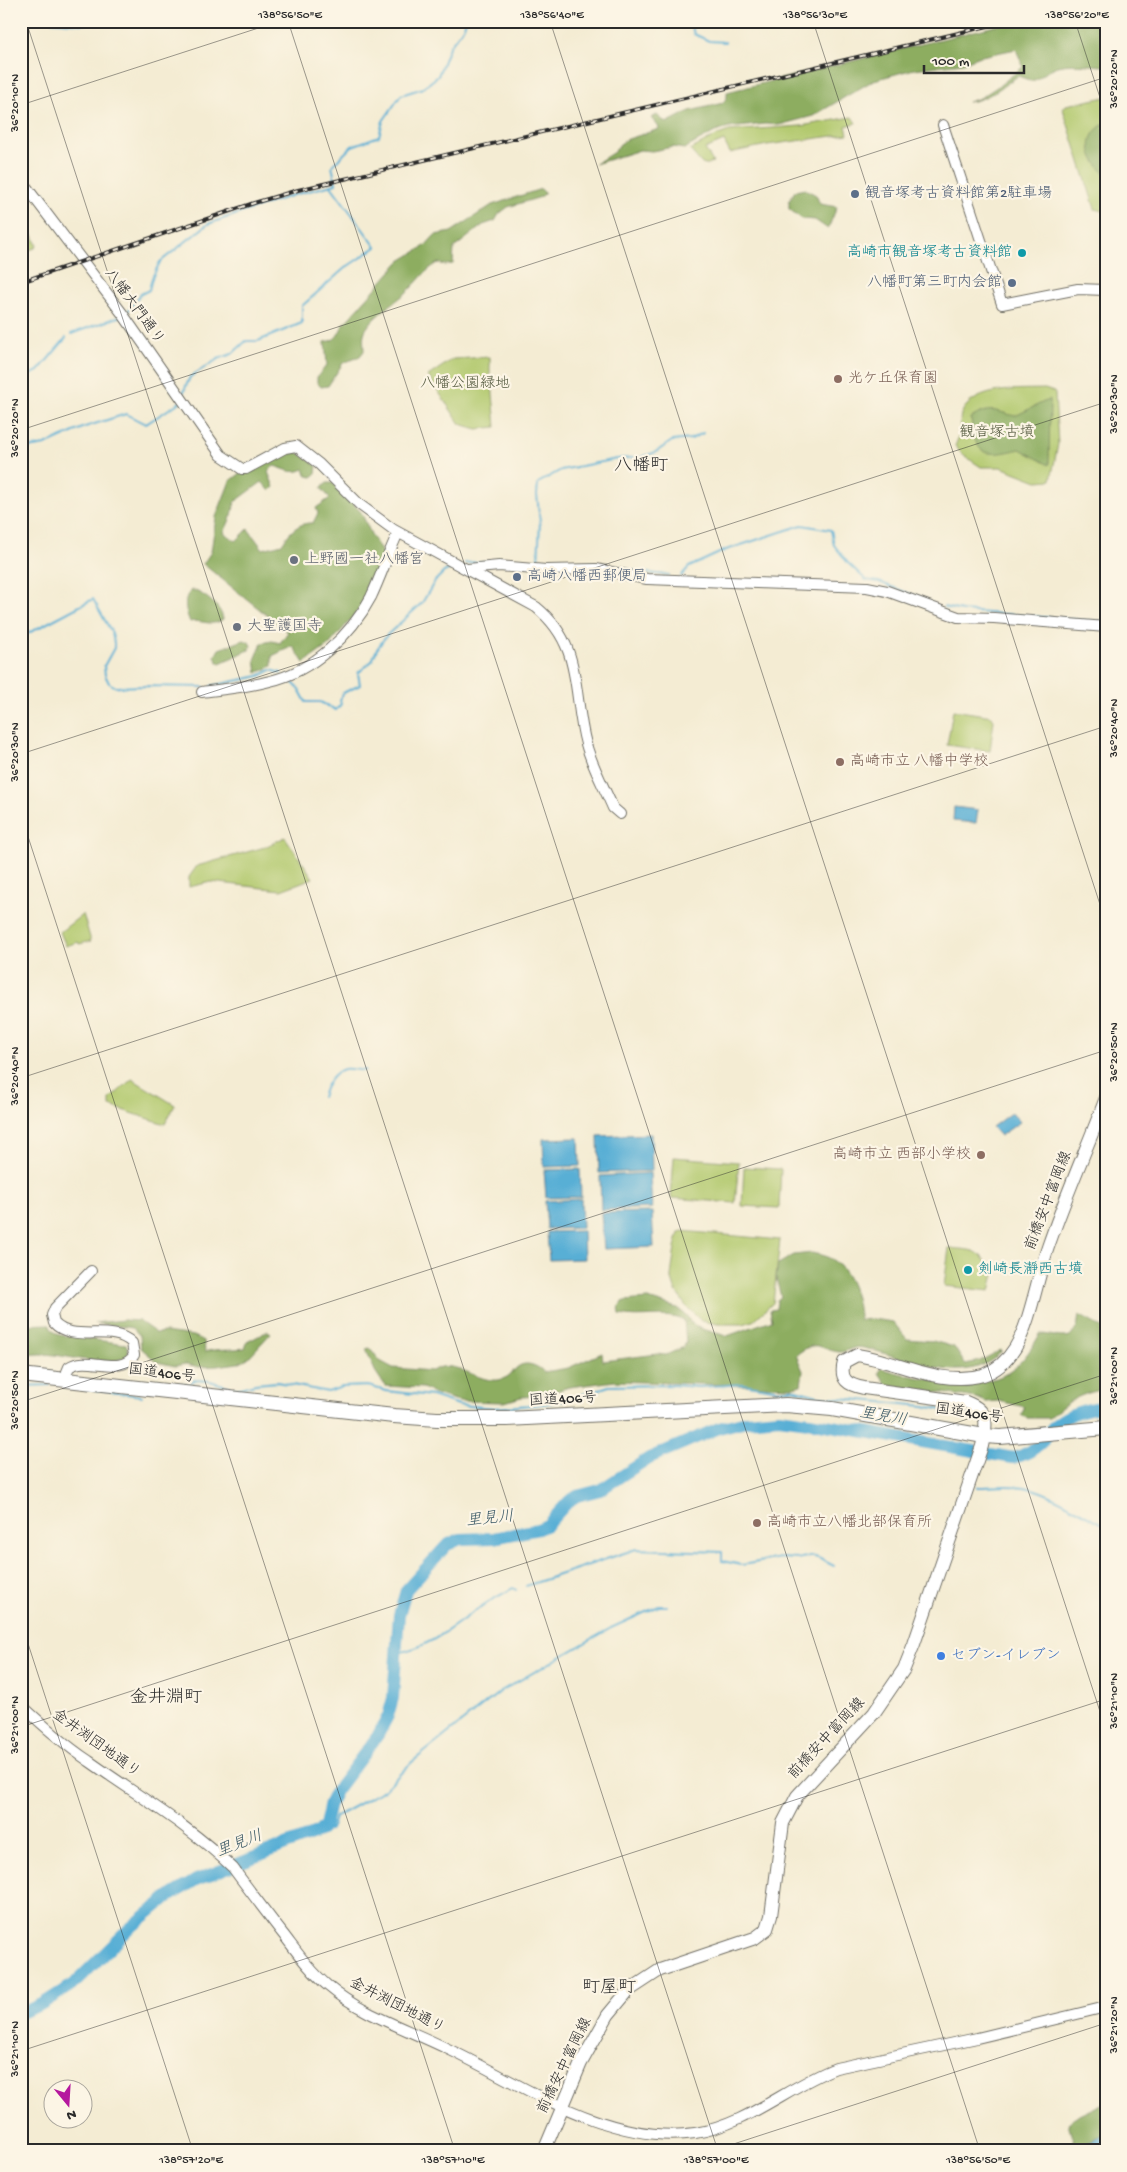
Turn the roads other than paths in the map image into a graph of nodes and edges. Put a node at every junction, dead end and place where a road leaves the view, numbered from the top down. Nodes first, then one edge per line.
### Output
1 (943, 125) dead end
2 (21, 180) edge
3 (1106, 290) edge
4 (398, 533) junction
5 (468, 570) junction
6 (1106, 627) edge
7 (202, 692) dead end
8 (620, 814) dead end
9 (1106, 1098) edge
10 (91, 1270) dead end
11 (21, 1375) edge
12 (64, 1379) junction
13 (1106, 1428) edge
14 (983, 1442) junction
15 (21, 1705) edge
16 (1106, 2007) edge
17 (559, 2112) junction
18 (544, 2151) edge

1 - 3 street
2 - 4 street, 八幡大門通り
4 - 5 street
4 - 7 street
5 - 6 street
5 - 8 street
9 - 14 main road, 前橋安中富岡線
10 - 12 street
11 - 12 highway, 国道406号
12 - 14 highway, 国道406号
13 - 14 highway, 国道406号
14 - 17 main road, 前橋安中富岡線
15 - 17 street, 金井渕団地通り
16 - 17 street, 金井渕団地通り
17 - 18 main road, 前橋安中富岡線

